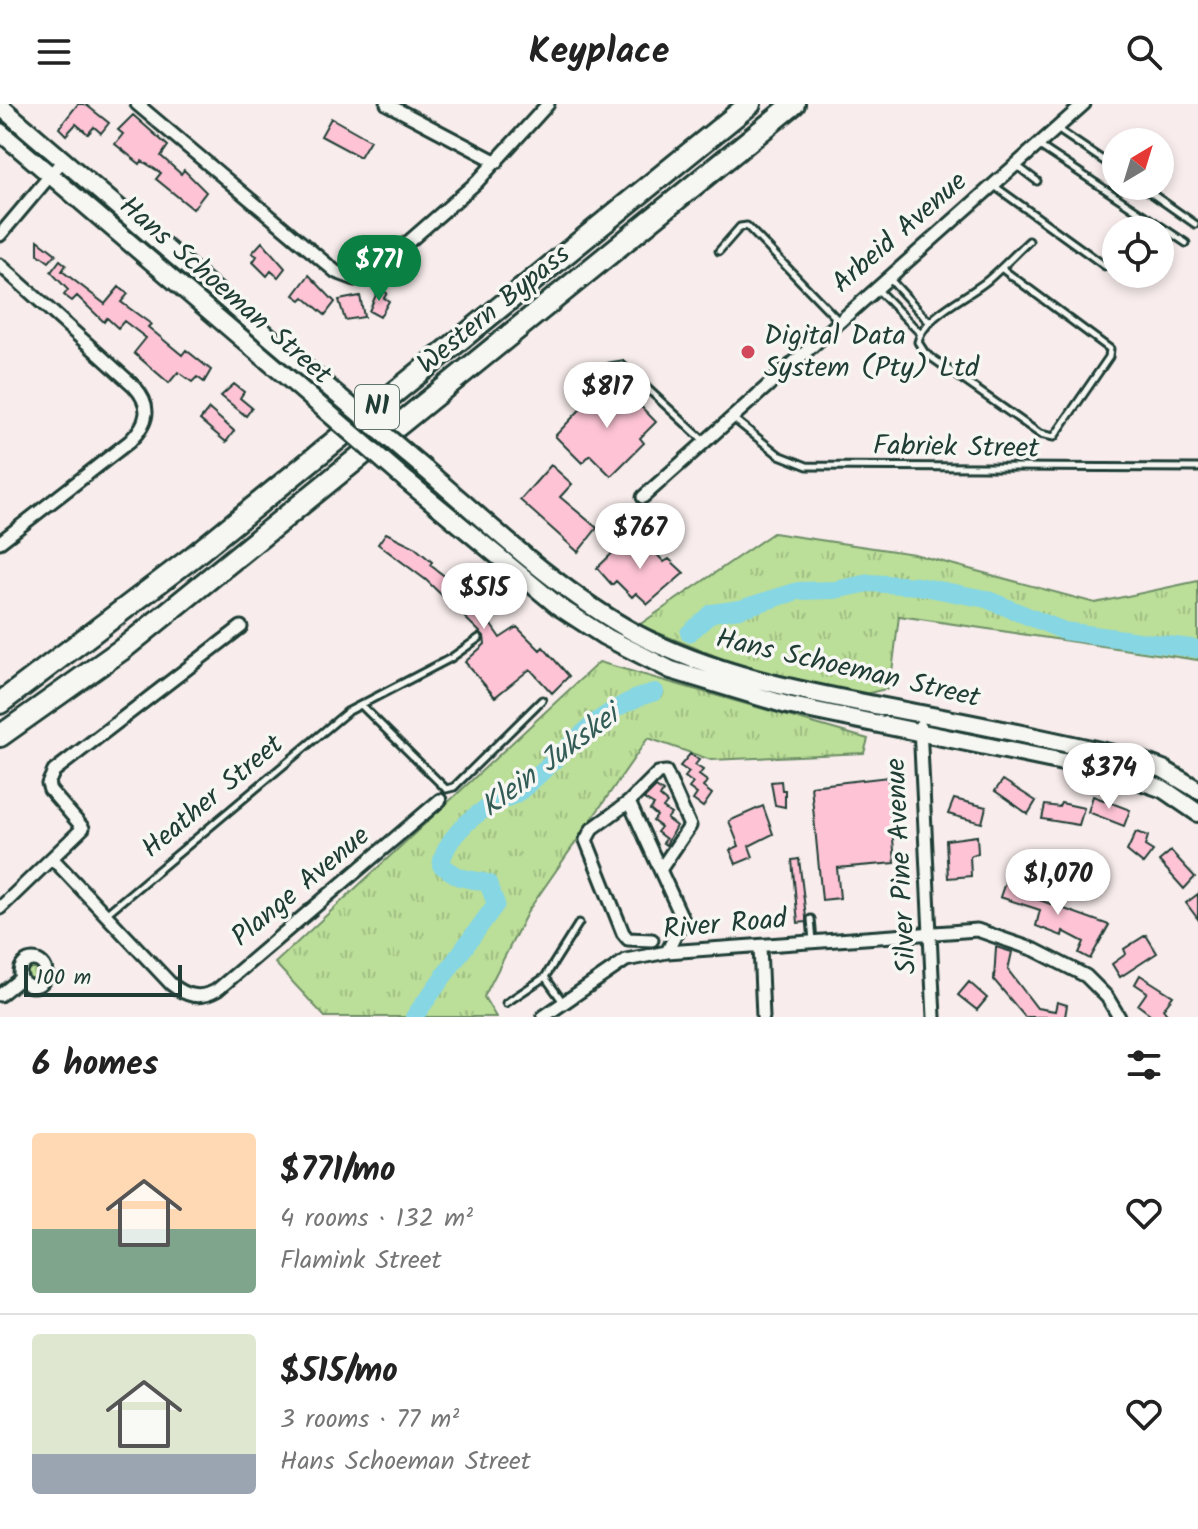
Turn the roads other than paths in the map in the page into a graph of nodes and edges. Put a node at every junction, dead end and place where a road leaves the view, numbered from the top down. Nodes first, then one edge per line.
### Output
1 (137, 104) edge
2 (387, 104) edge
3 (548, 104) edge
4 (750, 104) edge
5 (794, 104) edge
6 (1084, 104) edge
7 (0, 106) edge
8 (1056, 128) junction
9 (0, 132) edge
10 (1037, 145) junction
11 (64, 159) junction
12 (1102, 159) edge
13 (497, 162) junction
14 (1015, 164) junction
15 (51, 176) junction
16 (1037, 181) dead end
17 (992, 184) junction
18 (1161, 200) edge
19 (1195, 224) dead end
20 (0, 235) edge
21 (1029, 241) dead end
22 (1186, 243) dead end
23 (719, 251) dead end
24 (1102, 264) edge
25 (0, 265) edge
26 (1001, 268) junction
27 (888, 276) junction
28 (875, 287) junction
29 (838, 320) junction
30 (930, 323) junction
31 (920, 333) junction
32 (582, 396) dead end
33 (730, 416) junction
34 (703, 440) junction
35 (1198, 468) edge
36 (643, 497) dead end
37 (0, 542) edge
38 (241, 627) dead end
39 (479, 638) dead end
40 (542, 700) dead end
41 (0, 703) edge
42 (361, 705) junction
43 (922, 714) junction
44 (919, 732) junction
45 (0, 736) edge
46 (1198, 790) edge
47 (440, 800) dead end
48 (629, 802) junction
49 (1198, 813) edge
50 (52, 858) junction
51 (660, 870) junction
52 (0, 908) edge
53 (105, 914) junction
54 (811, 919) dead end
55 (579, 923) dead end
56 (929, 932) junction
57 (652, 940) dead end
58 (814, 942) junction
59 (760, 946) junction
60 (667, 952) junction
61 (545, 977) junction
62 (21, 978) dead end
63 (0, 995) edge
64 (506, 1003) dead end
65 (564, 1003) junction
66 (543, 1017) edge
67 (763, 1017) edge
68 (934, 1017) edge
69 (1119, 1017) edge

1 - 13 street
2 - 13 street
3 - 13 street
4 - 41 highway, Western Bypass / N1
5 - 45 highway, Western Bypass / N1
6 - 8 street, Arbeid Avenue
7 - 11 main road, Hans Schoeman Street
8 - 10 street, Arbeid Avenue
8 - 12 lane
9 - 15 main road, Hans Schoeman Street
10 - 14 street, Arbeid Avenue
10 - 22 lane
11 - 15 street
11 - 43 main road, Hans Schoeman Street, bridge
14 - 16 lane
14 - 17 street, Arbeid Avenue
15 - 20 street
15 - 44 main road, Hans Schoeman Street, bridge
17 - 24 lane
17 - 27 street, Arbeid Avenue
18 - 19 lane
21 - 26 lane
23 - 29 lane
25 - 37 street
26 - 30 lane
26 - 31 lane
27 - 28 street, Arbeid Avenue
27 - 30 lane
28 - 29 street, Arbeid Avenue
28 - 31 lane
29 - 33 street, Arbeid Avenue
30 - 31 lane
32 - 34 lane
33 - 34 street, Arbeid Avenue
33 - 35 lane, Fabriek Street
34 - 36 street, Arbeid Avenue
38 - 50 street
39 - 42 lane, Heather Street
40 - 42 lane
42 - 53 lane, Heather Street
43 - 44 street, Silver Pine Avenue
43 - 46 main road, Hans Schoeman Street
44 - 49 main road, Hans Schoeman Street
44 - 56 street, Silver Pine Avenue
47 - 53 street, Plange Avenue
48 - 51 street
48 - 51 street
48 - 57 street
50 - 52 street
50 - 53 street
51 - 60 street
54 - 58 lane
55 - 61 lane
56 - 58 street, River Road
56 - 68 street, Silver Pine Avenue
56 - 69 street, River Road
58 - 59 street, River Road
59 - 60 street, River Road
59 - 67 street
60 - 65 street, River Road
61 - 64 lane
61 - 65 lane
62 - 63 street
65 - 66 street, River Road

